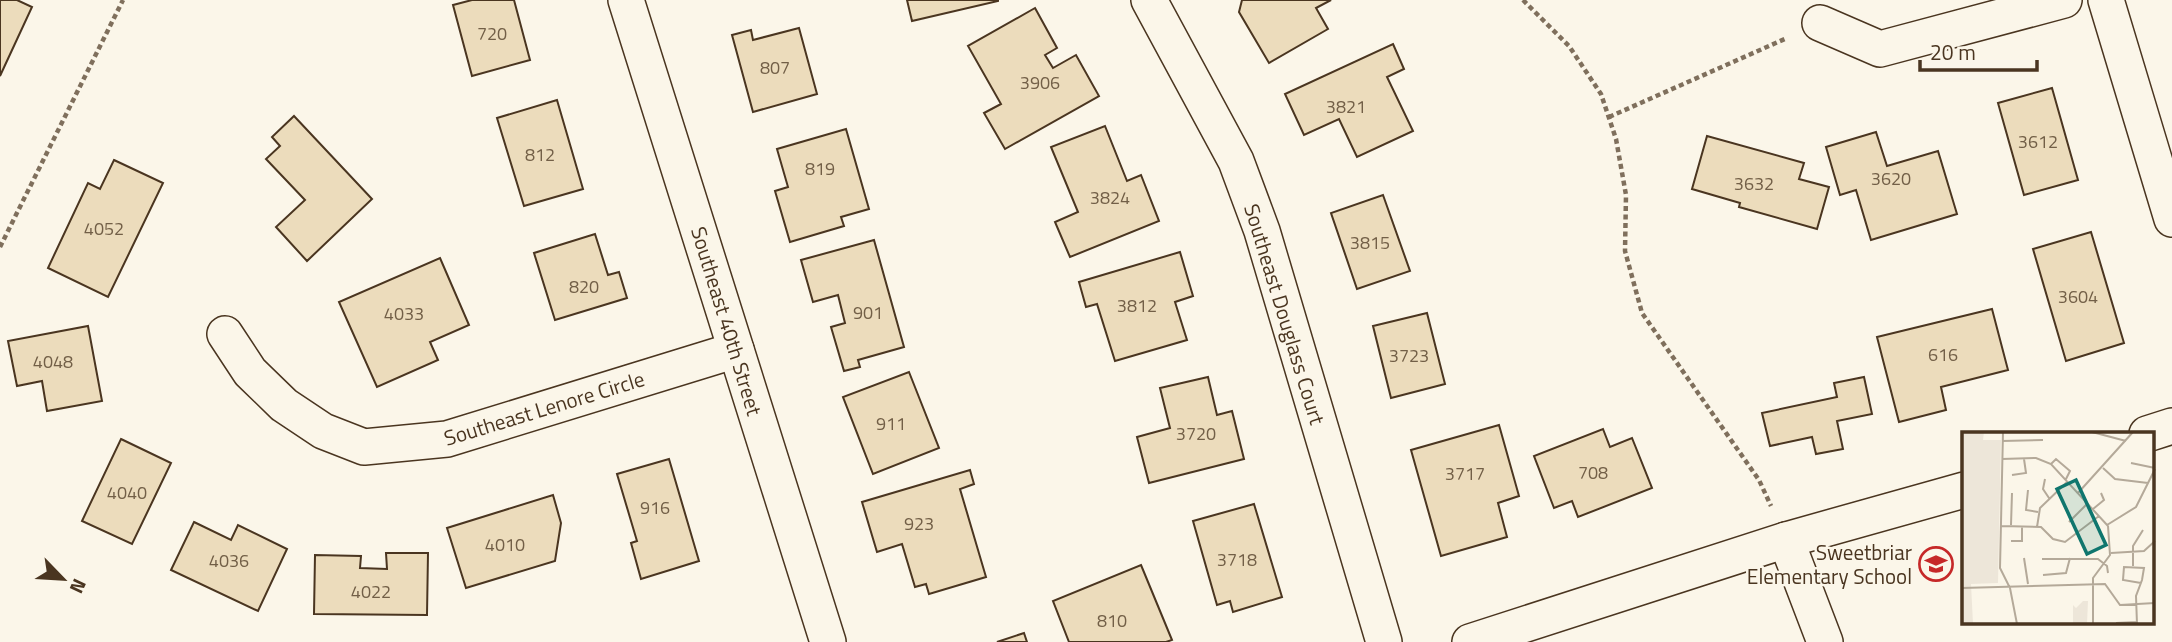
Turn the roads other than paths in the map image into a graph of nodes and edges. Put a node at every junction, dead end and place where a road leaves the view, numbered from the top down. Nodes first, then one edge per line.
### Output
1 (626, 0) edge
2 (1149, 0) edge
3 (2064, 0) edge
4 (2106, 0) edge
5 (1820, 23) road end
6 (2172, 219) edge
7 (225, 334) dead end
8 (736, 350) junction
9 (2172, 426) edge
10 (2153, 432) edge
11 (1962, 491) edge
12 (1786, 540) junction
13 (828, 642) edge
14 (1384, 642) edge
15 (1470, 642) edge
16 (1825, 642) edge

1 - 8 street, Southeast 40th Street
2 - 14 street, Southeast Douglass Court
3 - 5 street
4 - 6 street
7 - 8 street, Southeast Lenore Circle
8 - 13 street, Southeast 40th Street
9 - 10 street
11 - 12 street
12 - 15 street
12 - 16 street

